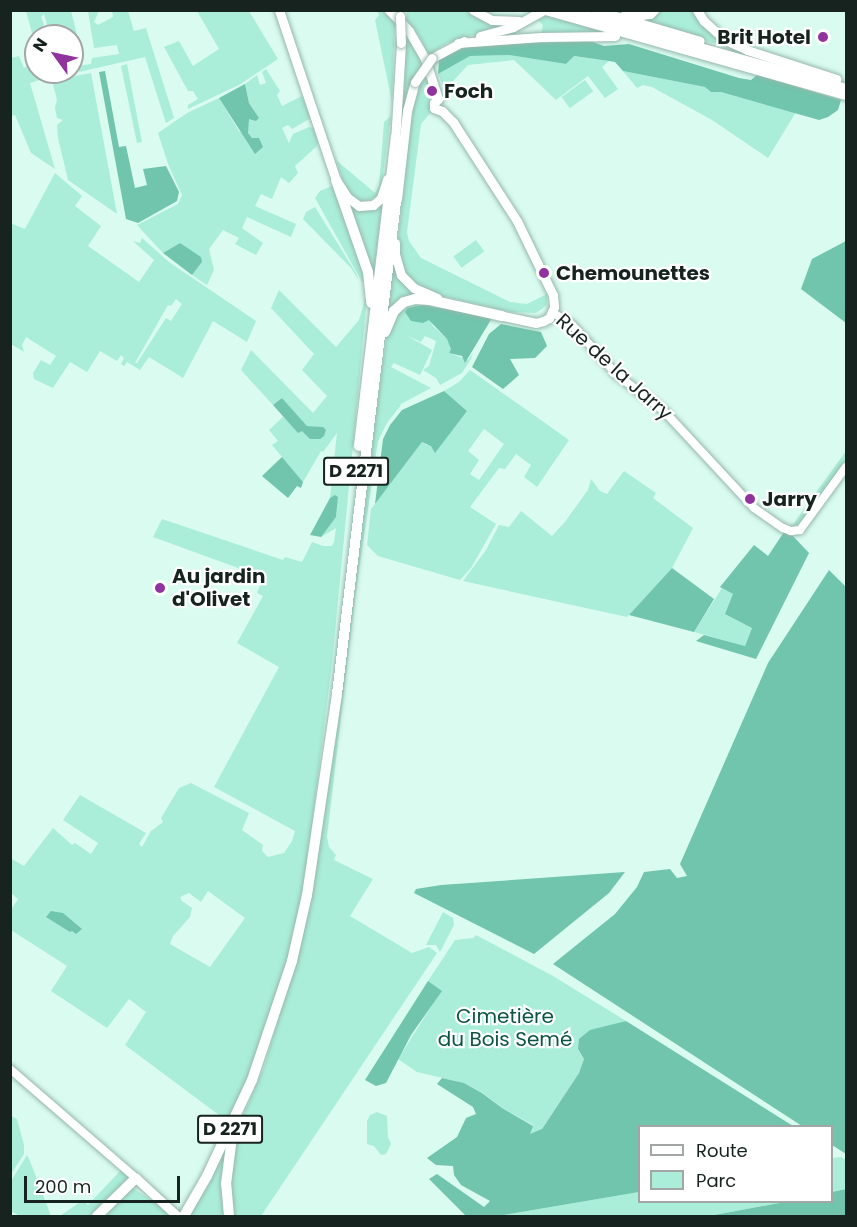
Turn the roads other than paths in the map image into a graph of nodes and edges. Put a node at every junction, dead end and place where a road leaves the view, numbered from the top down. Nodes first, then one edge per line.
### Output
1 (279, 10) edge
2 (388, 10) edge
3 (473, 10) edge
4 (568, 10) edge
5 (595, 10) edge
6 (609, 10) edge
7 (654, 10) edge
8 (697, 10) edge
9 (400, 12) edge
10 (542, 12) edge
11 (458, 43) junction
12 (655, 43) junction
13 (836, 79) junction
14 (846, 82) edge
15 (846, 88) edge
16 (846, 95) edge
17 (396, 137) junction
18 (336, 180) junction
19 (397, 194) junction
20 (552, 312) junction
21 (502, 316) joint
22 (375, 370) junction
23 (367, 379) junction
24 (846, 467) edge
25 (321, 805) junction
26 (10, 1069) edge
27 (252, 1080) junction
28 (136, 1178) junction
29 (97, 1216) edge
30 (180, 1216) edge
31 (229, 1216) edge

1 - 18 main road
2 - 20 main road, Rue de la Jarry
3 - 10 main road
4 - 15 main road
5 - 13 main road
6 - 7 main road
8 - 13 main road
9 - 17 main road, D 2271, bridge
10 - 11 main road, D 2271
10 - 12 main road
11 - 12 main road
11 - 19 main road, D 2271, bridge
12 - 16 main road
13 - 14 main road
17 - 18 main road
17 - 23 highway, D 2271
18 - 23 highway
19 - 20 main road
19 - 22 highway, D 2271
20 - 21 main road
20 - 24 street, Rue de la Jarry
21 - 22 highway
22 - 25 highway, D 2271
23 - 25 highway, D 2271
25 - 27 highway, D 2271
26 - 28 street
27 - 30 highway, D 2271
27 - 31 highway
28 - 29 highway
28 - 30 main road

